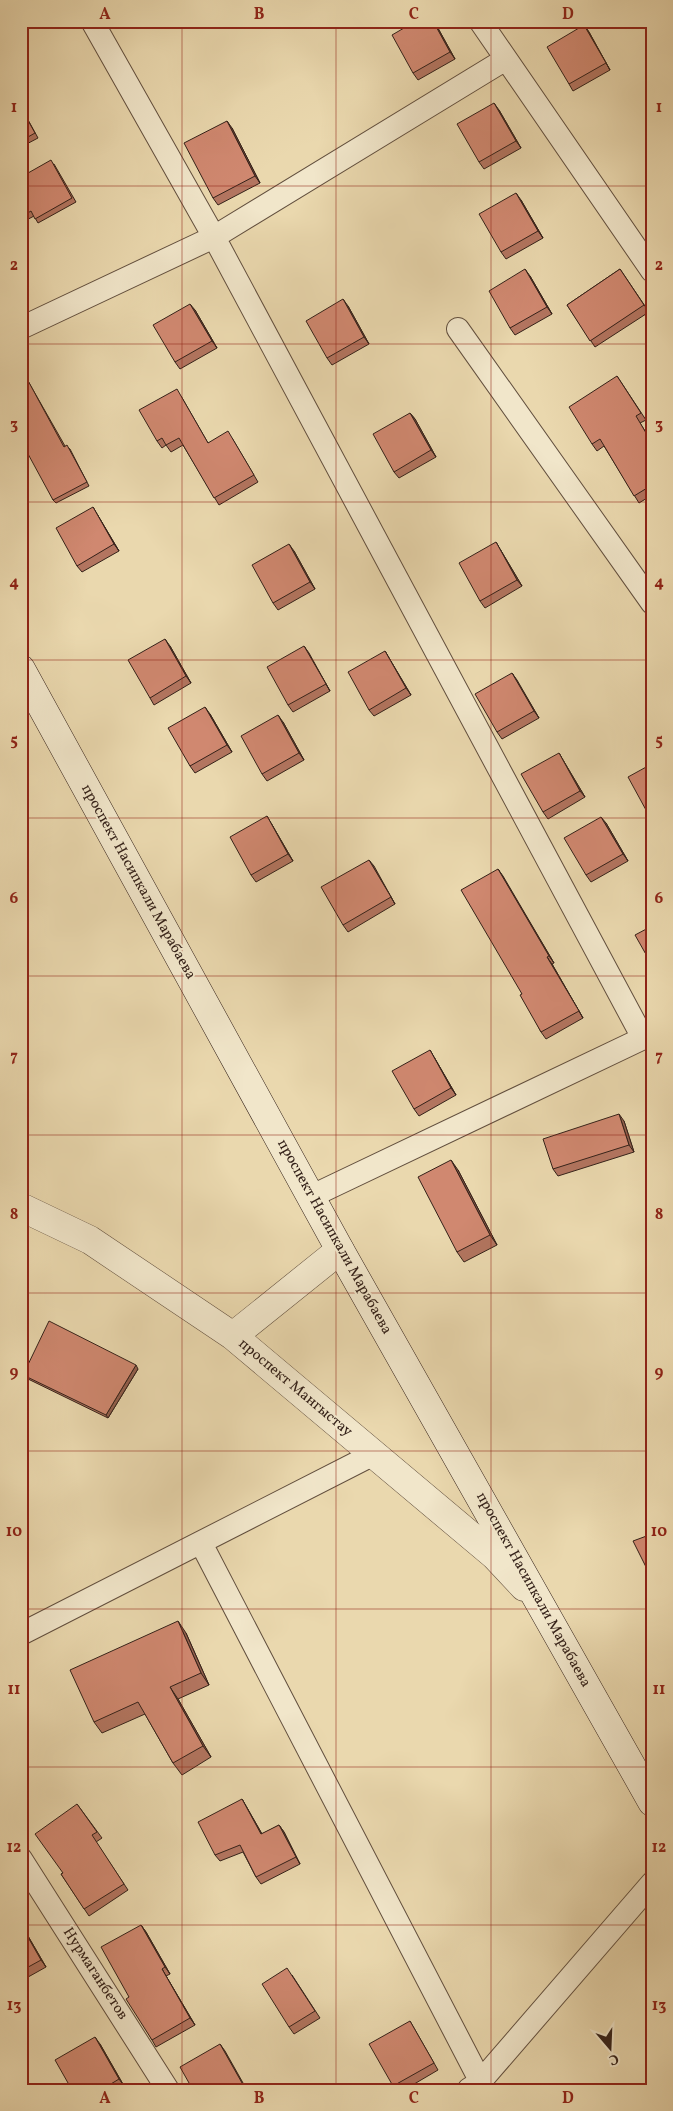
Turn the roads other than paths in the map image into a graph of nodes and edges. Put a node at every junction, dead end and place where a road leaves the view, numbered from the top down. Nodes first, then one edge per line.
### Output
1 (92, 21) edge
2 (480, 21) edge
3 (506, 59) junction
4 (214, 237) junction
5 (652, 271) edge
6 (21, 328) edge
7 (458, 329) dead end
8 (652, 604) edge
9 (21, 669) edge
10 (648, 1036) edge
11 (312, 1196) junction
12 (21, 1207) edge
13 (340, 1250) junction
14 (233, 1336) junction
15 (374, 1454) junction
16 (201, 1543) junction
17 (542, 1606) junction
18 (21, 1634) edge
19 (652, 1802) edge
20 (21, 1859) edge
21 (652, 1883) edge
22 (478, 2087) edge
23 (168, 2090) edge

1 - 4 street
2 - 3 street
3 - 4 street
3 - 5 street
4 - 6 street
4 - 10 street
7 - 8 street
9 - 11 main road, проспект Насипкали Марабаева
10 - 11 street
11 - 13 main road, проспект Насипкали Марабаева
12 - 14 main road, проспект Мангыстау
13 - 14 main road
13 - 17 main road, проспект Насипкали Марабаева
14 - 15 main road, проспект Мангыстау
15 - 16 street
15 - 17 main road, проспект Мангыстау
16 - 18 street
16 - 22 street
17 - 19 main road, проспект Насипкали Марабаева
20 - 23 street, Нурмаганбетов
21 - 22 street

